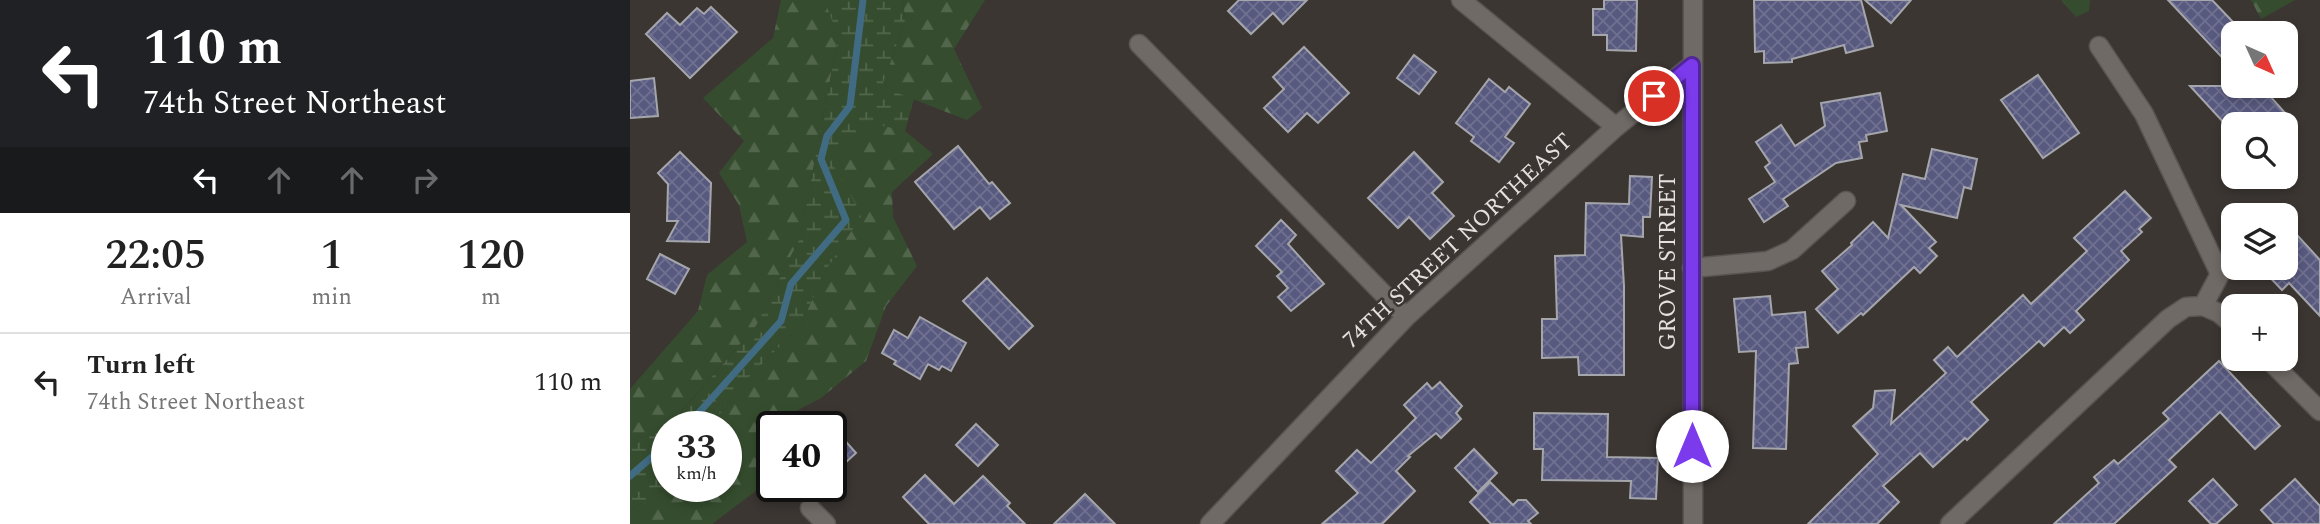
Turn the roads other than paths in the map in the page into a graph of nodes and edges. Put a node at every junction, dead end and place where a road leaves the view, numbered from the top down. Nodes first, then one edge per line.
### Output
1 (1461, 0) edge
2 (1693, 0) edge
3 (1139, 44) dead end
4 (2099, 46) dead end
5 (1692, 65) junction
6 (1616, 127) junction
7 (1846, 201) dead end
8 (1692, 268) junction
9 (2203, 306) junction
10 (2221, 315) edge
11 (1406, 317) junction
12 (2280, 371) edge
13 (2320, 411) edge
14 (810, 508) dead end
15 (826, 524) edge
16 (1210, 524) edge
17 (1693, 524) edge
18 (1950, 524) edge

1 - 6 street
2 - 5 street, GROVE STREET
3 - 11 street
4 - 9 street
5 - 6 street, 74TH STREET NORTHEAST
5 - 8 street, GROVE STREET
6 - 11 street, 74TH STREET NORTHEAST
7 - 8 street
8 - 17 street, GROVE STREET
9 - 10 street
9 - 18 street
11 - 16 street, 74TH STREET NORTHEAST
12 - 13 street
14 - 15 street

